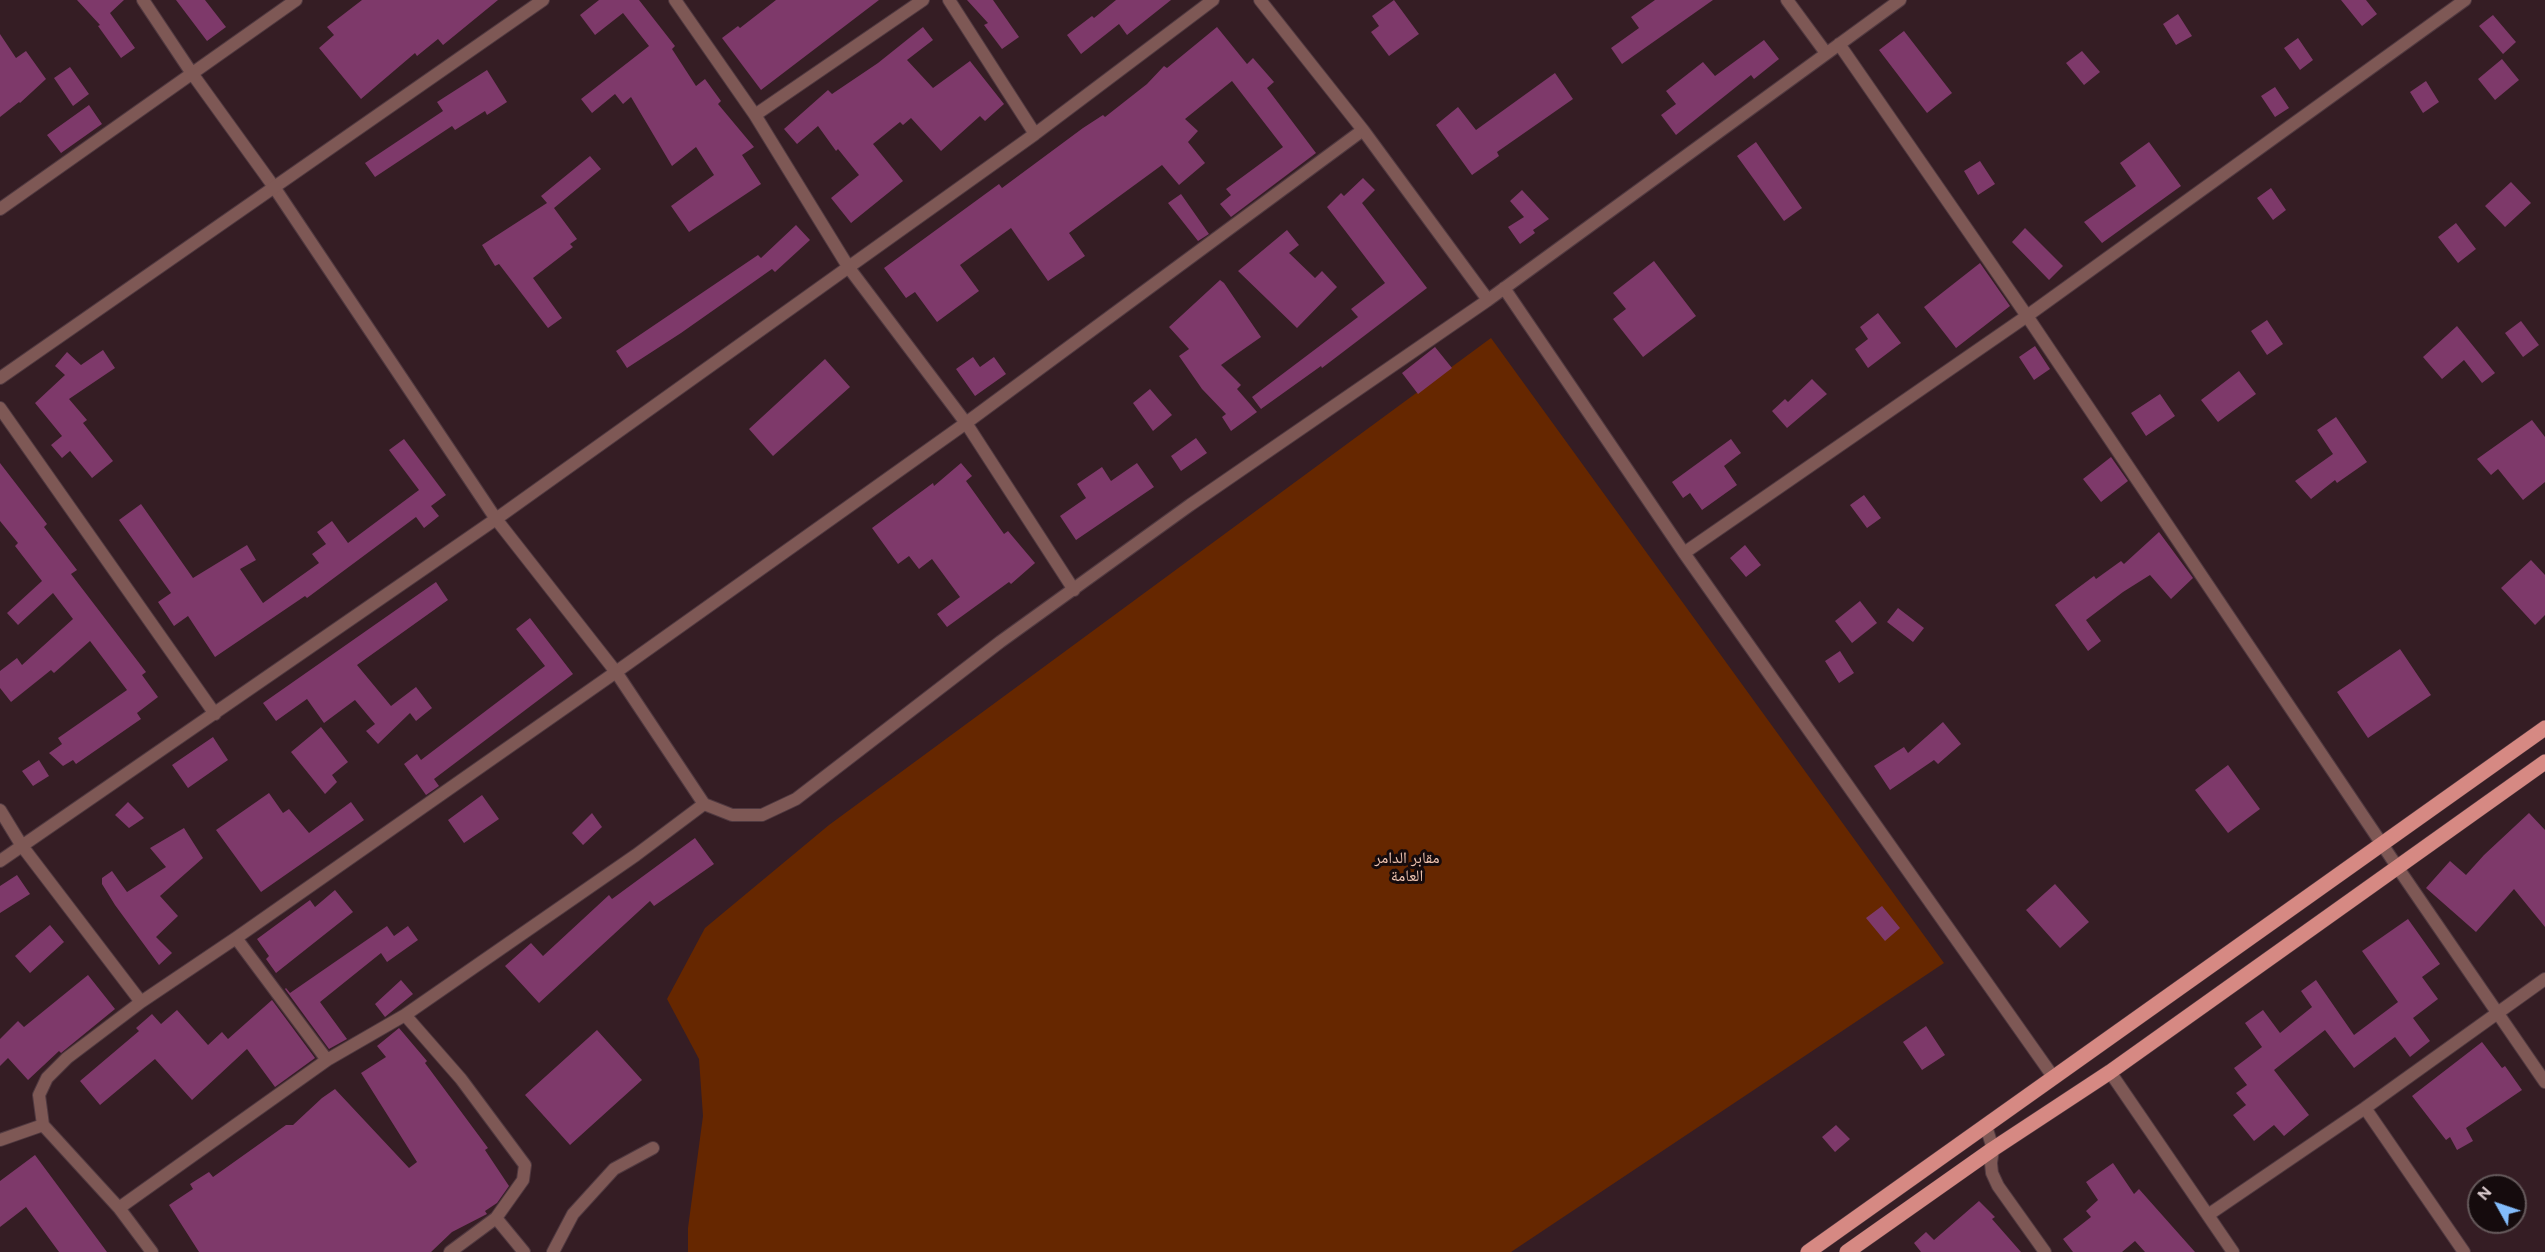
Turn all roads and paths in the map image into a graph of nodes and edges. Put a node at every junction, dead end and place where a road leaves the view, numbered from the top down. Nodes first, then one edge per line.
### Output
1 (143, 0) edge
2 (296, 0) edge
3 (543, 0) edge
4 (675, 0) edge
5 (923, 0) edge
6 (949, 0) edge
7 (1213, 0) edge
8 (1260, 0) edge
9 (1787, 0) edge
10 (1877, 0) edge
11 (1900, 0) edge
12 (2465, 0) edge
13 (1886, 11) junction
14 (1839, 44) junction
15 (1826, 53) junction
16 (191, 72) junction
17 (755, 115) junction
18 (1363, 130) junction
19 (1035, 134) junction
20 (274, 187) junction
21 (0, 209) edge
22 (849, 268) junction
23 (1504, 288) junction
24 (1488, 300) junction
25 (2026, 316) junction
26 (0, 378) edge
27 (0, 408) edge
28 (966, 423) junction
29 (496, 519) junction
30 (1684, 553) junction
31 (1074, 590) junction
32 (616, 672) junction
33 (215, 714) junction
34 (2545, 728) edge
35 (2545, 762) edge
36 (704, 804) junction
37 (0, 810) edge
38 (2383, 845) junction
39 (22, 846) junction
40 (0, 861) edge
41 (2397, 868) junction
42 (236, 938) junction
43 (2545, 979) edge
44 (141, 1002) junction
45 (2498, 1013) junction
46 (405, 1015) junction
47 (327, 1060) junction
48 (2110, 1072) junction
49 (2054, 1078) junction
50 (2545, 1082) edge
51 (2365, 1108) junction
52 (43, 1125) junction
53 (1986, 1126) junction
54 (2, 1136) edge
55 (653, 1148) dead end
56 (1993, 1149) junction
57 (119, 1208) junction
58 (2208, 1215) junction
59 (496, 1218) junction
60 (152, 1252) edge
61 (450, 1252) edge
62 (524, 1252) edge
63 (553, 1252) edge
64 (1808, 1252) edge
65 (1847, 1252) edge
66 (2045, 1252) edge
67 (2232, 1252) edge
68 (2463, 1252) edge

1 - 16 street
2 - 16 street
3 - 20 street
4 - 17 street
5 - 17 street
6 - 19 street
7 - 19 street
8 - 18 street
9 - 15 street
10 - 13 street
11 - 13 street
12 - 25 street
13 - 14 street
14 - 15 street
14 - 25 street
15 - 23 street
16 - 20 street
16 - 21 street
17 - 22 street
18 - 24 street
18 - 28 street
19 - 22 street
20 - 26 street
20 - 29 street
22 - 28 street
22 - 29 street
23 - 24 street
23 - 30 street
24 - 31 street
25 - 30 street
25 - 38 street
27 - 33 street
28 - 31 street
28 - 32 street
29 - 32 street
29 - 33 street
30 - 49 street
31 - 36 street
32 - 36 street
32 - 42 street
33 - 39 street
34 - 38 main road
35 - 41 main road
36 - 46 street
37 - 39 street
38 - 41 street
38 - 49 main road
39 - 40 street
39 - 44 street
41 - 45 street
41 - 48 main road
42 - 44 street
42 - 47 street
43 - 45 street
44 - 52 street
45 - 50 street
45 - 51 street
46 - 47 street
46 - 59 street
47 - 57 street
48 - 56 main road
48 - 58 street
49 - 53 main road
51 - 58 street
51 - 68 street
52 - 54 street
52 - 57 street
53 - 56 street
53 - 64 main road
55 - 63 street
56 - 65 main road
56 - 66 street
57 - 60 street
58 - 67 street
59 - 61 street
59 - 62 street

